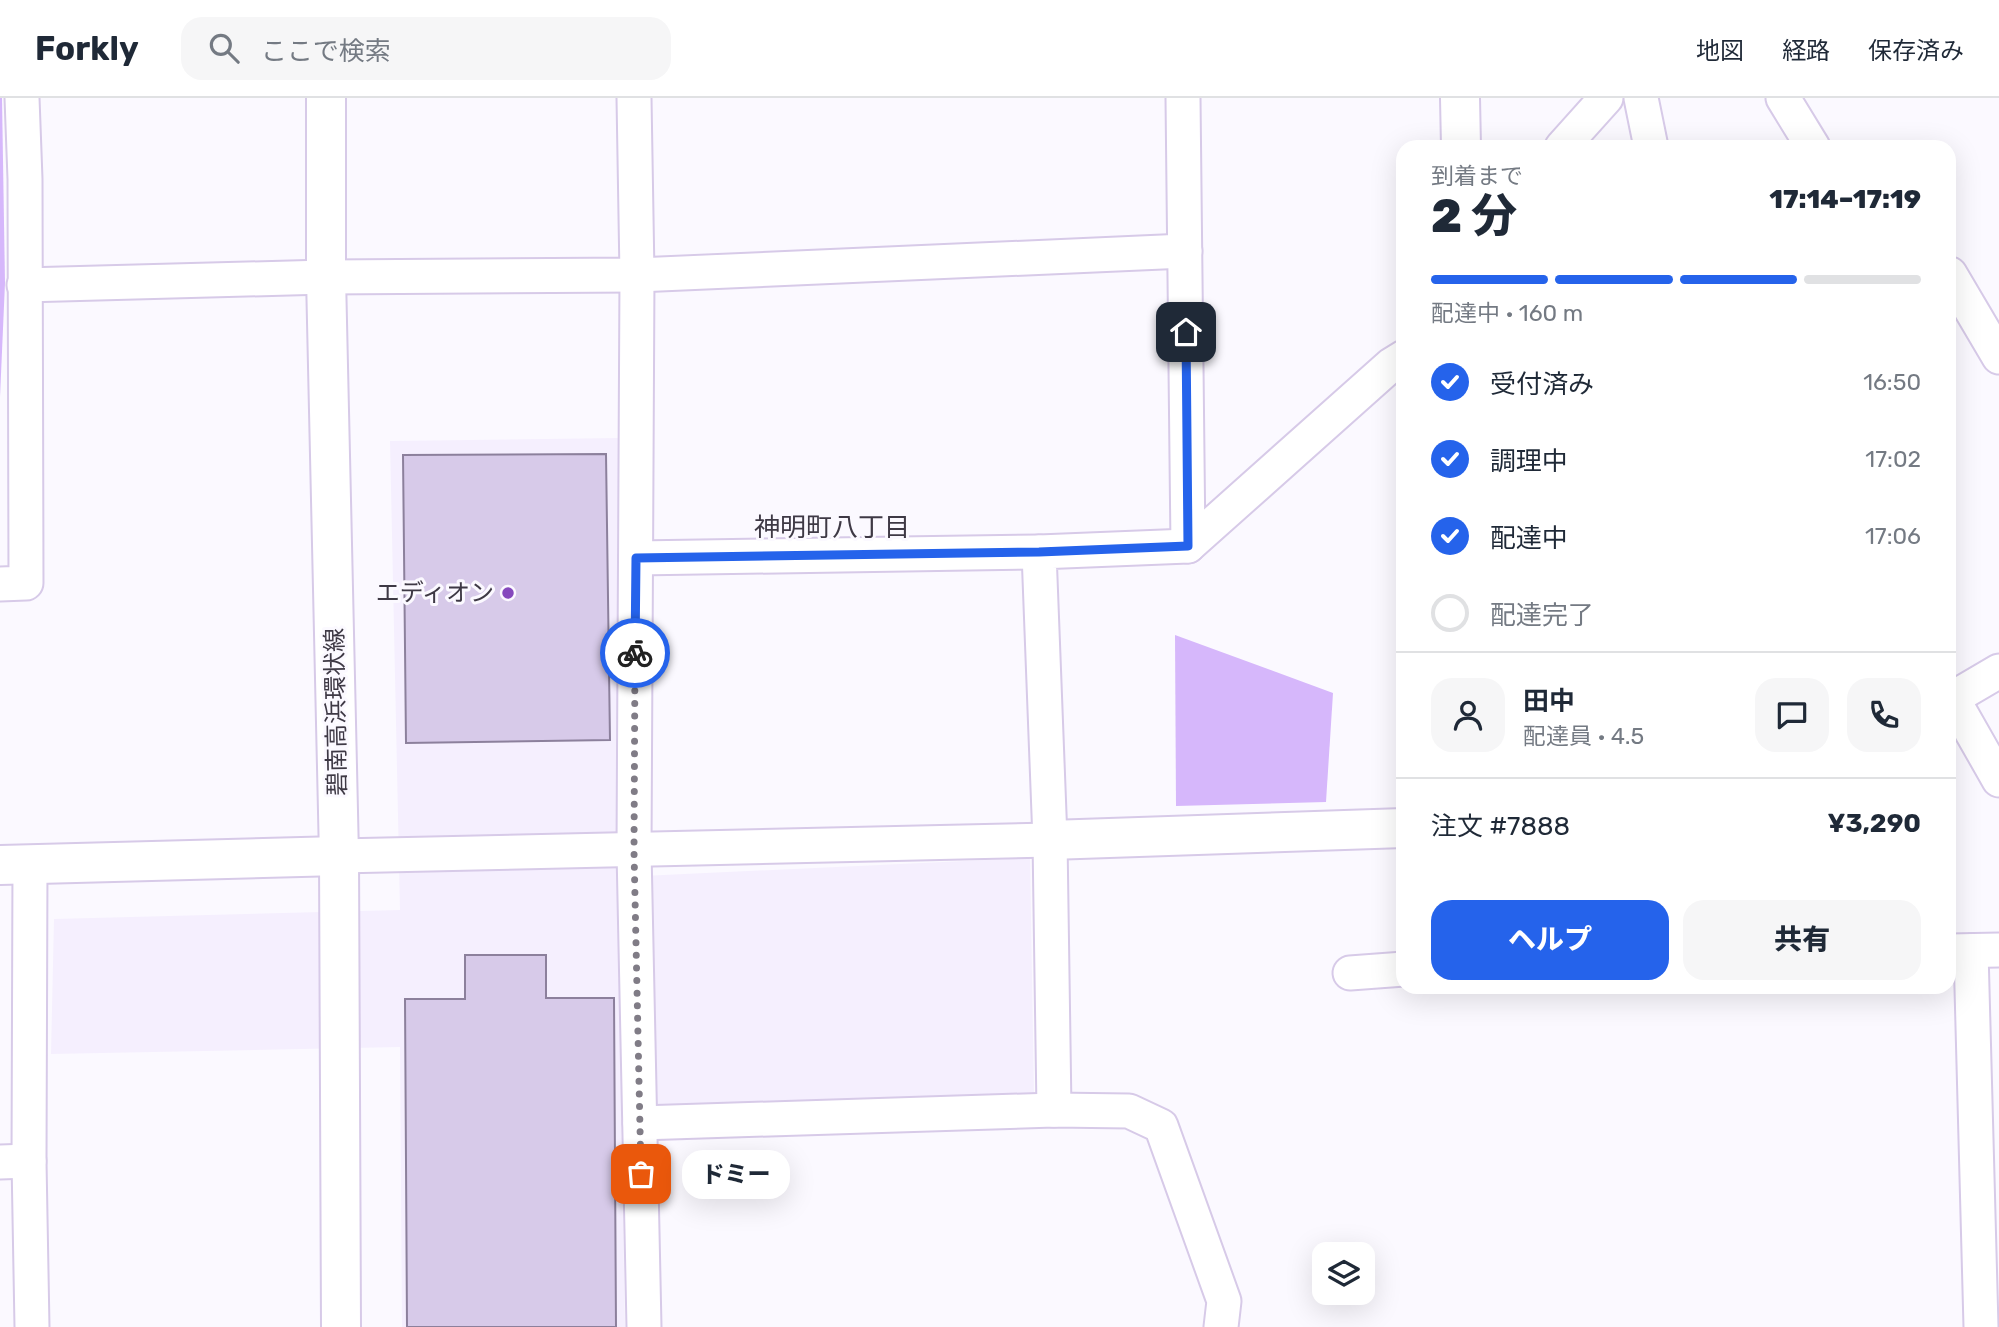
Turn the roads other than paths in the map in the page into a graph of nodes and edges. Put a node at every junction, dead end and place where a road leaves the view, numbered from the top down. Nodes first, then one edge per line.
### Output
1 (22, 98) edge
2 (326, 98) edge
3 (634, 98) edge
4 (1183, 98) edge
5 (1460, 98) edge
6 (1606, 98) edge
7 (1641, 98) edge
8 (1783, 98) edge
9 (1461, 140) edge
10 (1568, 140) edge
11 (1650, 140) edge
12 (1809, 140) edge
13 (1185, 251) junction
14 (637, 275) junction
15 (326, 278) junction
16 (24, 285) junction
17 (1956, 285) edge
18 (1999, 357) edge
19 (1396, 362) edge
20 (1188, 546) junction
21 (1039, 552) junction
22 (636, 558) junction
23 (0, 584) edge
24 (1999, 671) edge
25 (1956, 693) edge
26 (1956, 705) edge
27 (1999, 780) edge
28 (1396, 828) edge
29 (1050, 840) junction
30 (634, 851) junction
31 (339, 856) junction
32 (15, 864) edge
33 (1973, 951) edge
34 (1396, 970) edge
35 (1350, 973) dead end
36 (1055, 1110) junction
37 (640, 1123) junction
38 (14, 1162) edge
39 (32, 1327) edge
40 (341, 1327) edge
41 (644, 1327) edge
42 (1222, 1327) edge
43 (1981, 1327) edge

1 - 16 street
2 - 15 main road, 碧南高浜環状線
3 - 14 street
4 - 13 street
5 - 9 main road
6 - 10 street
7 - 11 street
8 - 12 street
13 - 14 street
13 - 20 street
14 - 15 street
14 - 22 street
15 - 16 street
15 - 31 main road, 碧南高浜環状線
16 - 23 street
17 - 18 street
19 - 20 street
20 - 21 street
21 - 22 street
21 - 29 street
22 - 30 street
24 - 25 street
26 - 27 street
28 - 29 main road
29 - 30 street
29 - 36 street
30 - 31 street
30 - 37 street
31 - 32 main road
31 - 40 main road, 碧南高浜環状線
32 - 38 street
33 - 43 street
34 - 35 street
36 - 37 street
36 - 42 street
37 - 41 street
38 - 39 street

